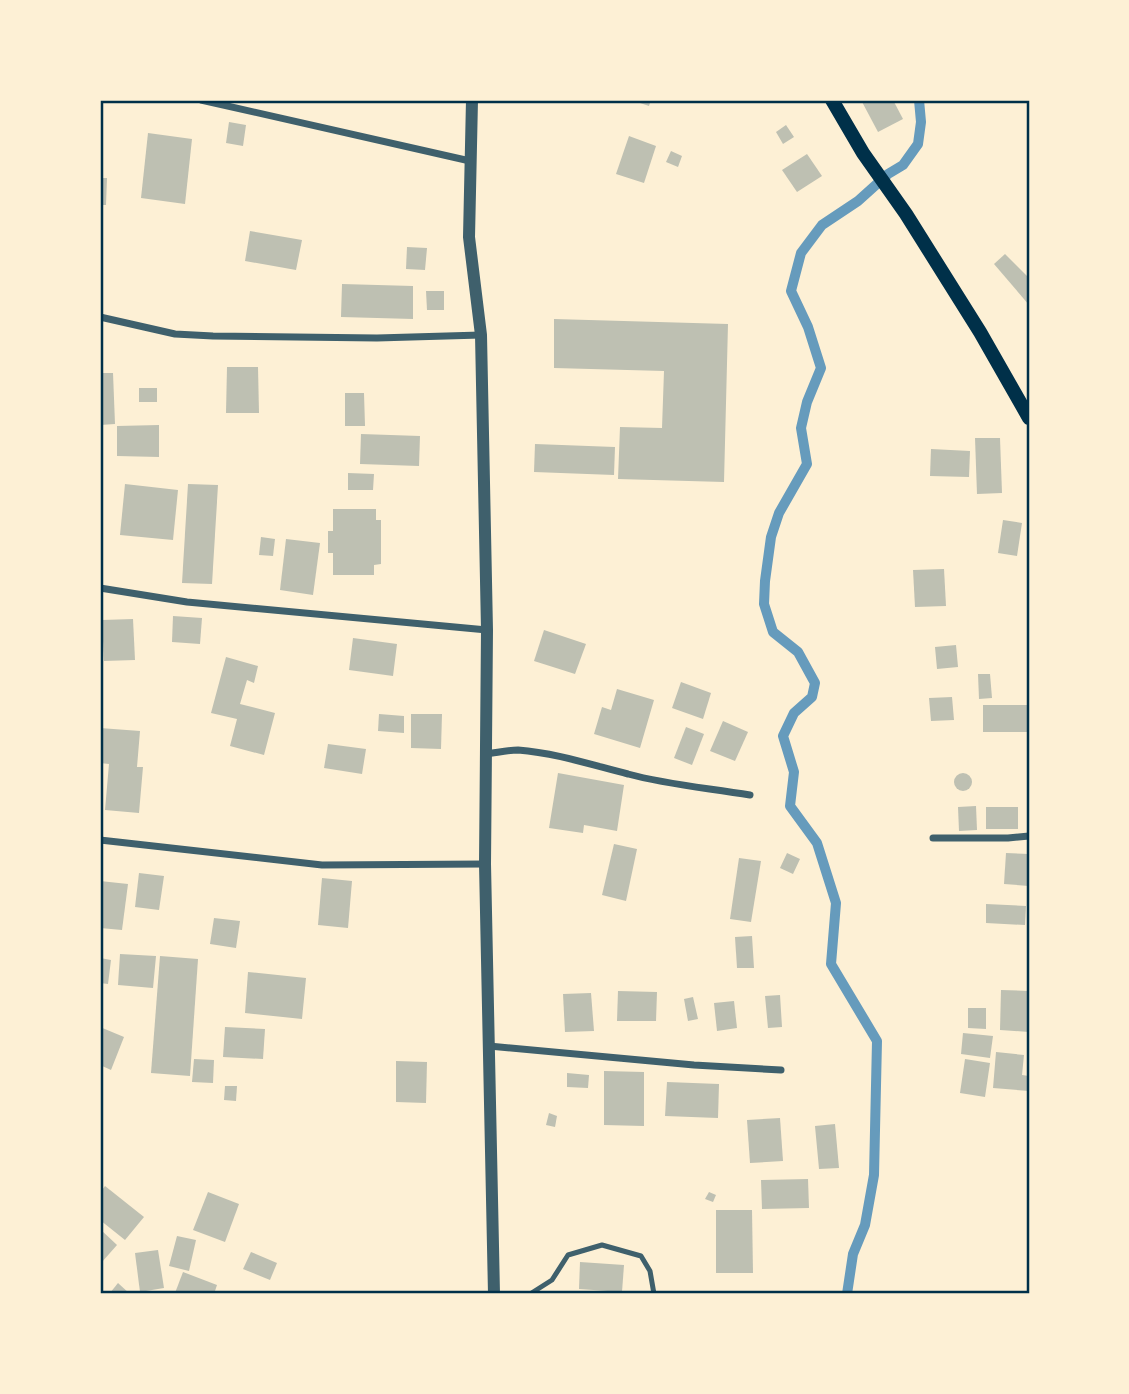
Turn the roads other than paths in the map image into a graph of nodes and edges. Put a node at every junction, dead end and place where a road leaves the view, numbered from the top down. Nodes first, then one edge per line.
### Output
1 (201, 100) edge
2 (472, 100) edge
3 (832, 100) edge
4 (470, 161) junction
5 (100, 317) edge
6 (481, 335) junction
7 (1029, 418) edge
8 (100, 588) edge
9 (486, 630) junction
10 (485, 755) junction
11 (750, 795) dead end
12 (1029, 835) edge
13 (933, 838) dead end
14 (100, 840) edge
15 (485, 864) junction
16 (489, 1046) junction
17 (781, 1070) dead end
18 (494, 1294) edge
19 (530, 1294) edge
20 (654, 1294) edge

1 - 4 street
2 - 4 street
3 - 7 main road
4 - 6 street
5 - 6 street
6 - 9 street
8 - 9 street
9 - 10 street
10 - 11 street
10 - 15 street
12 - 13 street
14 - 15 street
15 - 16 street
16 - 17 street
16 - 18 street
19 - 20 lane

